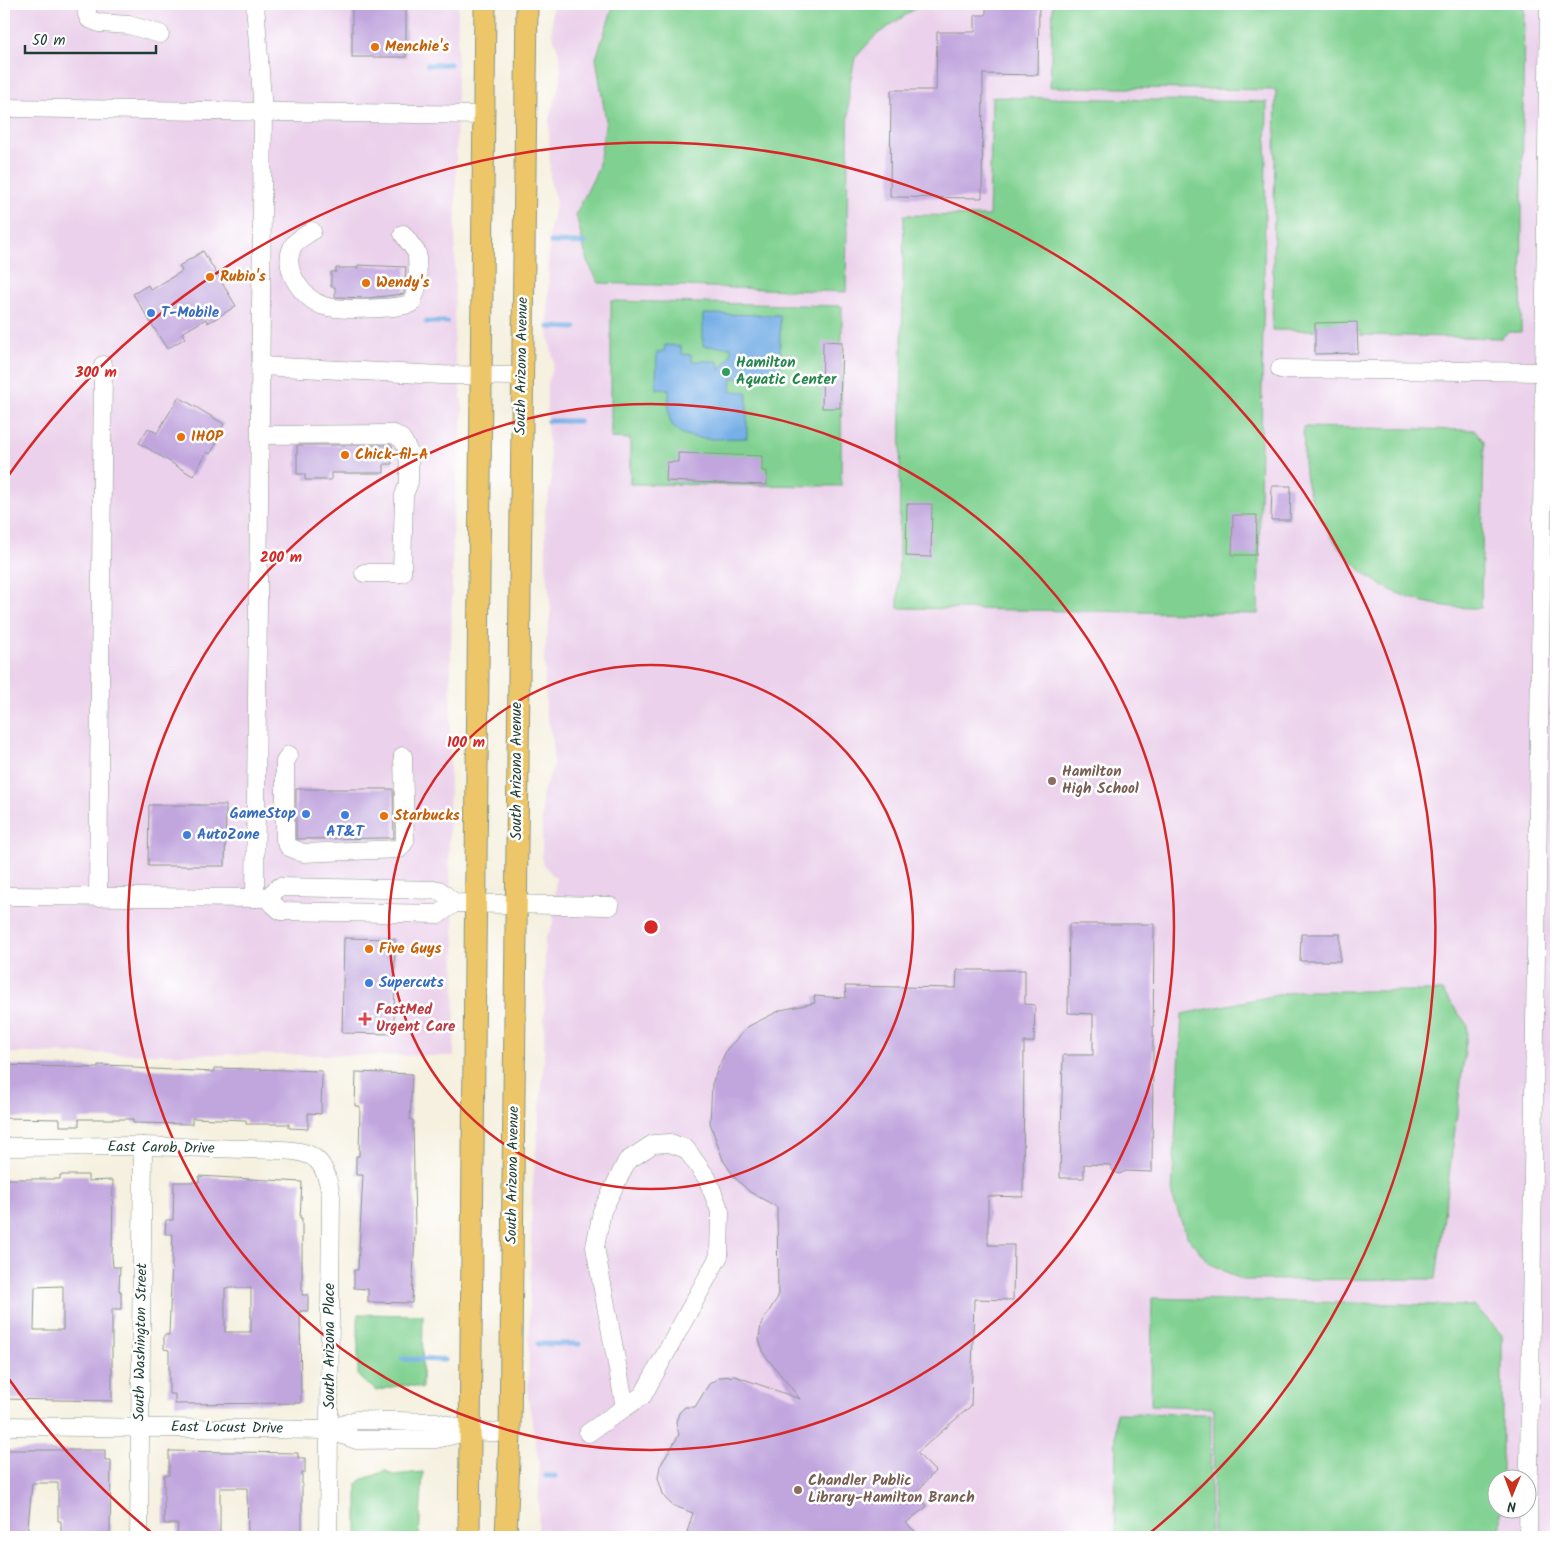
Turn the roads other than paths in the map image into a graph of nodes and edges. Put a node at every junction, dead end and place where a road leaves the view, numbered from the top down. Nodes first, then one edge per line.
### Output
1 (87, 4) edge
2 (255, 4) edge
3 (485, 4) edge
4 (527, 4) edge
5 (1549, 4) edge
6 (160, 34) dead end
7 (4, 108) edge
8 (263, 112) junction
9 (484, 115) junction
10 (312, 231) dead end
11 (403, 234) dead end
12 (103, 365) dead end
13 (260, 366) junction
14 (1280, 369) dead end
15 (1545, 372) junction
16 (481, 376) junction
17 (522, 376) junction
18 (260, 435) junction
19 (364, 573) dead end
20 (289, 754) dead end
21 (403, 756) dead end
22 (4, 896) edge
23 (98, 897) junction
24 (261, 898) junction
25 (465, 903) junction
26 (516, 903) junction
27 (610, 906) dead end
28 (143, 1146) junction
29 (4, 1148) edge
30 (318, 1158) joint
31 (625, 1407) junction
32 (4, 1426) edge
33 (140, 1426) junction
34 (329, 1430) junction
35 (470, 1431) junction
36 (510, 1433) junction
37 (588, 1434) dead end
38 (139, 1537) edge
39 (328, 1537) edge
40 (469, 1537) edge
41 (506, 1537) edge
42 (1528, 1537) edge

1 - 6 street
2 - 8 street
3 - 9 main road
4 - 17 main road, South Arizona Avenue
5 - 15 street
7 - 8 street
8 - 9 street
8 - 13 street
9 - 16 main road
10 - 11 street
12 - 23 street
13 - 16 street
13 - 18 street
14 - 15 street
15 - 42 street
16 - 17 street
16 - 25 main road
17 - 26 main road, South Arizona Avenue
18 - 19 street
18 - 24 street
20 - 21 street
22 - 23 street
23 - 24 street
24 - 25 street
25 - 26 street
25 - 35 main road
26 - 27 street
26 - 36 main road, South Arizona Avenue
28 - 29 street, East Carob Drive
28 - 30 street, East Carob Drive
28 - 33 street, South Washington Street
30 - 34 street, South Arizona Place
31 - 31 street
31 - 37 street
32 - 33 street, East Locust Drive
33 - 34 street, East Locust Drive
33 - 38 street, South Washington Street
34 - 35 street, East Locust Drive
34 - 39 street, South Arizona Place
35 - 36 street, East Locust Drive
35 - 40 main road
36 - 41 main road, South Arizona Avenue

